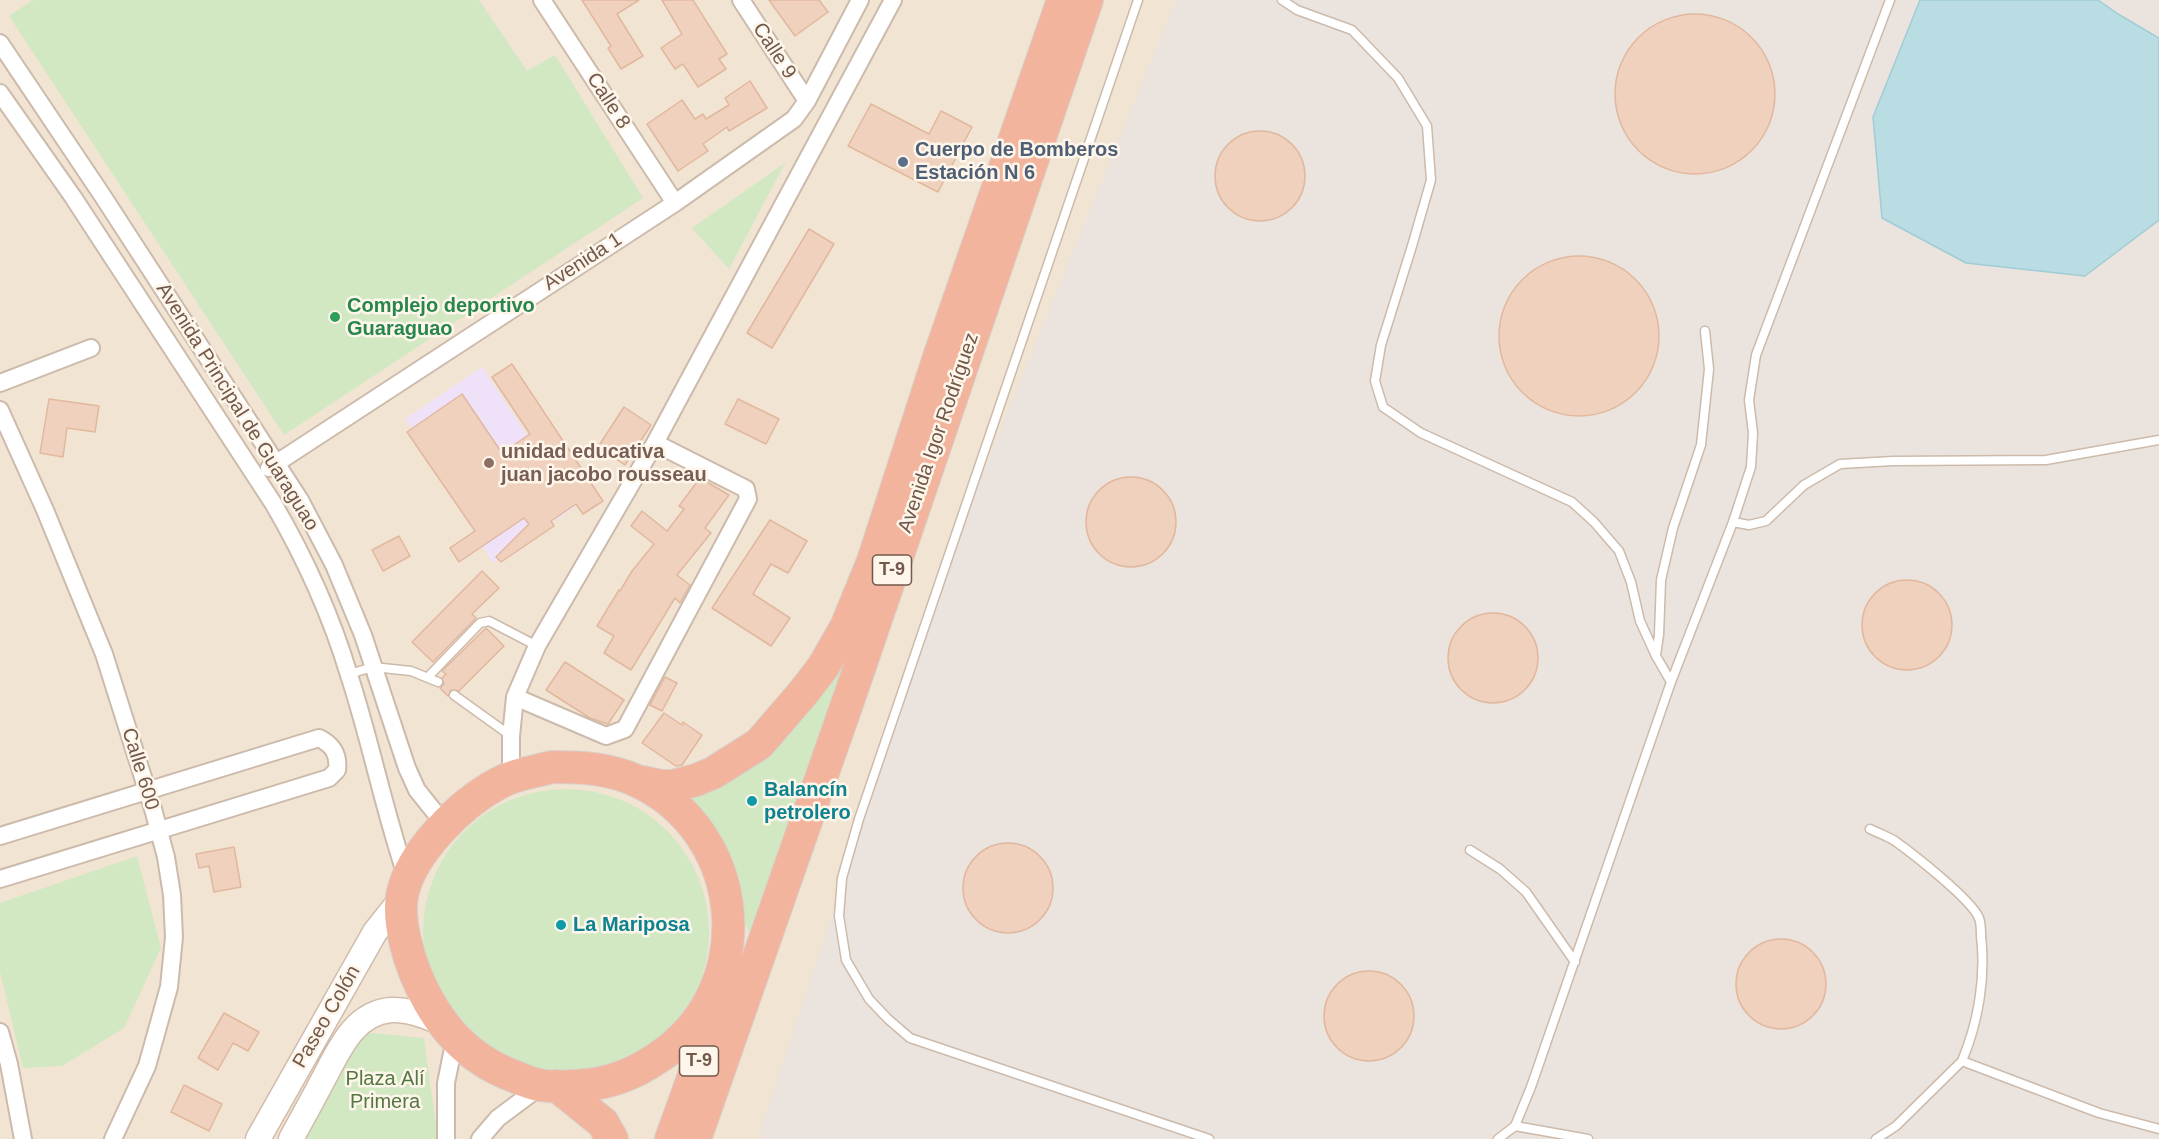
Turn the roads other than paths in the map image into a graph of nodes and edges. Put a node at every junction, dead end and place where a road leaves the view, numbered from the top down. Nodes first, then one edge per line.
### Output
1 (542, 0) edge
2 (741, 0) edge
3 (860, 0) edge
4 (893, 0) edge
5 (1063, 0) edge
6 (1087, 0) edge
7 (1138, 0) edge
8 (1282, 0) edge
9 (1890, 0) edge
10 (0, 43) edge
11 (0, 93) edge
12 (807, 101) junction
13 (675, 203) junction
14 (1705, 331) dead end
15 (91, 348) dead end
16 (0, 383) edge
17 (0, 410) edge
18 (2159, 440) edge
19 (655, 443) junction
20 (276, 463) junction
21 (256, 477) junction
22 (1733, 522) junction
23 (537, 646) junction
24 (1656, 656) junction
25 (373, 667) junction
26 (349, 674) junction
27 (428, 677) junction
28 (438, 682) dead end
29 (1671, 682) junction
30 (454, 695) dead end
31 (515, 697) junction
32 (511, 736) junction
33 (511, 777) junction
34 (636, 781) junction
35 (148, 791) junction
36 (445, 825) junction
37 (1870, 829) dead end
38 (159, 830) junction
39 (0, 836) edge
40 (1470, 850) dead end
41 (0, 879) edge
42 (404, 888) junction
43 (779, 900) junction
44 (1575, 962) junction
45 (721, 977) junction
46 (448, 1031) junction
47 (0, 1032) edge
48 (1962, 1061) junction
49 (549, 1086) junction
50 (1515, 1126) junction
51 (2159, 1129) edge
52 (23, 1139) edge
53 (113, 1139) edge
54 (258, 1139) edge
55 (291, 1139) edge
56 (446, 1139) edge
57 (480, 1139) edge
58 (612, 1139) edge
59 (671, 1139) edge
60 (695, 1139) edge
61 (1209, 1139) edge
62 (1498, 1139) edge
63 (1588, 1139) edge
64 (1876, 1139) edge

1 - 13 street, Calle 8
2 - 12 street, Calle 9
3 - 12 street, Avenida 1
4 - 19 street
5 - 34 highway, Avenida Igor Rodríguez / T-9
6 - 43 highway, Avenida Igor Rodríguez / T-9
7 - 61 lane
8 - 24 lane
9 - 22 lane
10 - 20 street, Avenida Principal de Guaraguao
11 - 21 street, Avenida Principal de Guaraguao
12 - 13 street, Avenida 1
13 - 20 street, Avenida 1
14 - 24 lane
15 - 16 street
17 - 35 street, Calle 600
18 - 22 lane
19 - 23 street
19 - 31 street
20 - 21 street, Avenida 1
20 - 25 street, Avenida Principal de Guaraguao
21 - 26 street, Avenida Principal de Guaraguao
22 - 29 lane
23 - 27 lane
23 - 31 street
24 - 29 lane
25 - 26 lane
25 - 27 lane
25 - 36 street, Avenida Principal de Guaraguao
26 - 42 street, Avenida Principal de Guaraguao
27 - 28 lane
29 - 44 lane
30 - 32 lane
31 - 32 street
32 - 33 street
33 - 34 highway, T-9
33 - 36 highway, T-9
34 - 45 highway, T-9
35 - 38 street, Calle 600
35 - 38 street
35 - 39 street
36 - 42 highway, T-9
37 - 48 lane
38 - 41 street
38 - 53 street, Calle 600
40 - 44 lane
42 - 46 highway, T-9
42 - 54 street, Paseo Colón
43 - 45 highway, Avenida Igor Rodríguez / T-9
43 - 60 highway, Avenida Igor Rodríguez / T-9
44 - 50 lane
45 - 49 highway, T-9
45 - 59 highway, T-9
46 - 49 highway, T-9
46 - 55 street, Paseo Colón
46 - 56 street
47 - 52 street
48 - 51 lane
48 - 64 lane
49 - 57 street
49 - 58 highway, T-9
50 - 62 lane
50 - 63 lane

